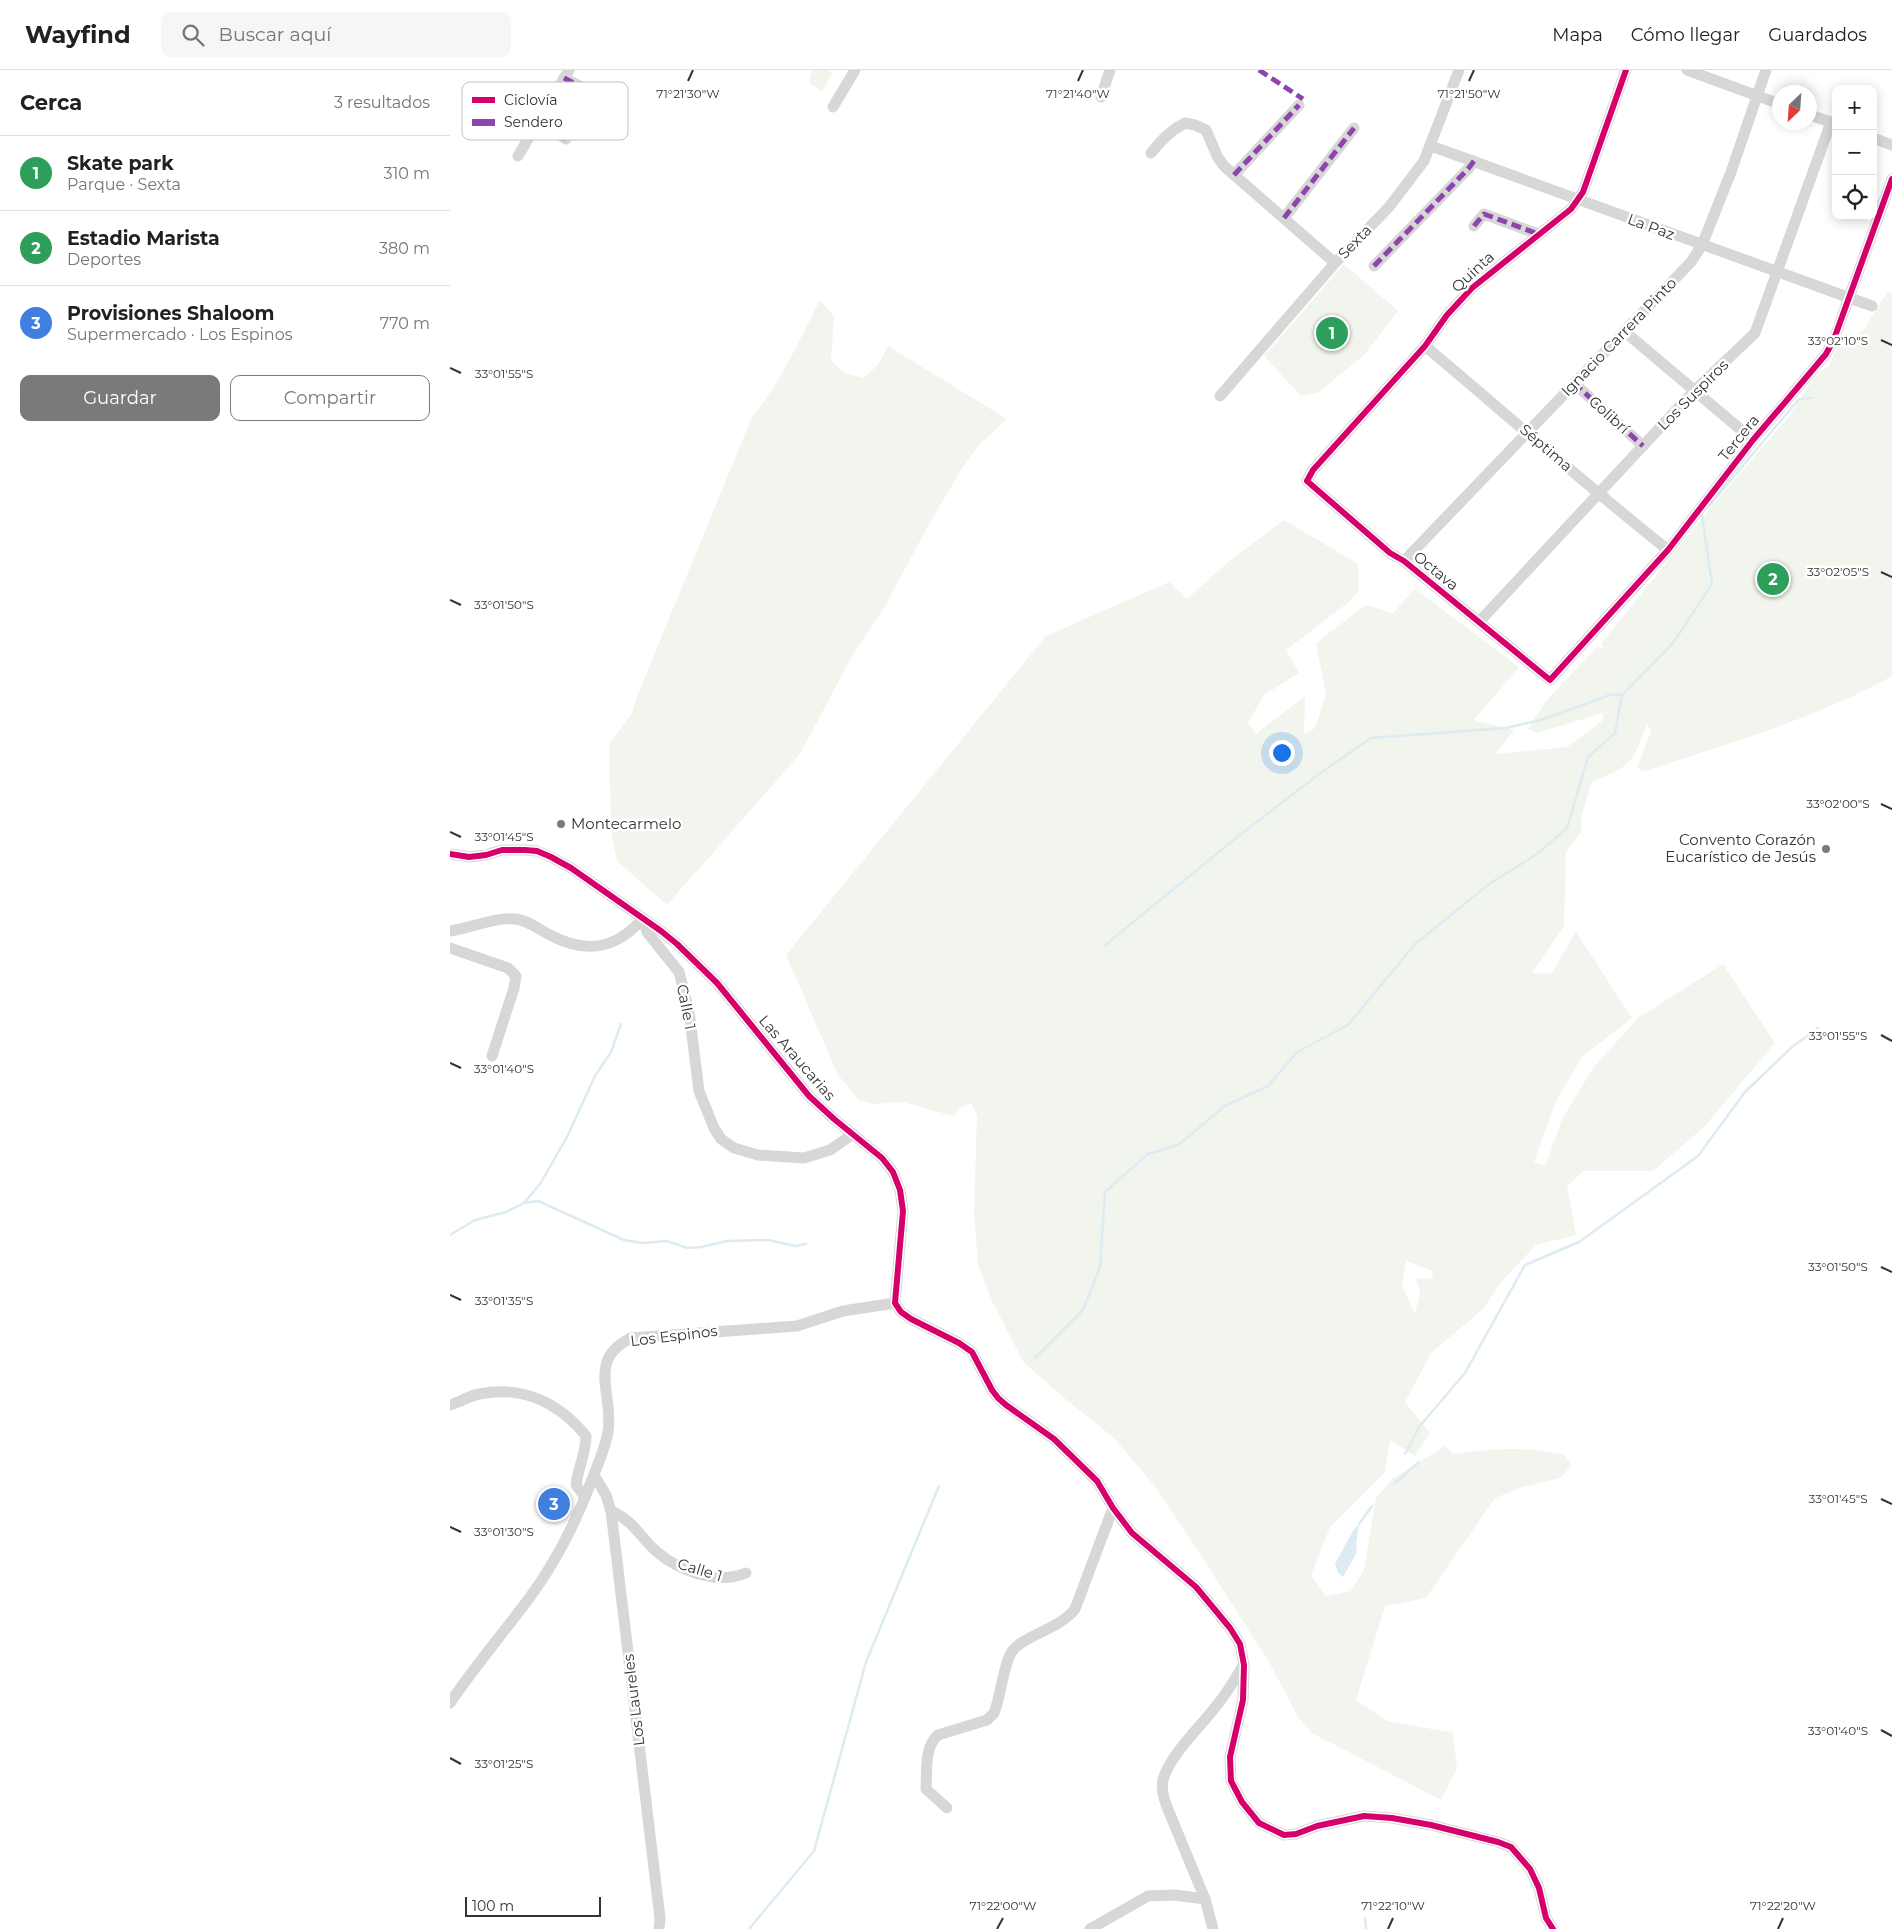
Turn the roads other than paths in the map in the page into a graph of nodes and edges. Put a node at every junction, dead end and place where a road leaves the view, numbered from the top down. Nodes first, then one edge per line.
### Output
1 (855, 70) edge
2 (1110, 70) edge
3 (1459, 70) edge
4 (1626, 70) edge
5 (1687, 70) edge
6 (1766, 70) edge
7 (567, 74) edge
8 (578, 82) edge
9 (1757, 96) junction
10 (1101, 97) dead end
11 (1772, 101) edge
12 (1299, 105) dead end
13 (833, 107) dead end
14 (1817, 117) edge
15 (1832, 122) edge
16 (1354, 128) dead end
17 (1832, 128) edge
18 (1877, 139) edge
19 (528, 140) edge
20 (1892, 145) edge
21 (1431, 146) junction
22 (1151, 153) dead end
23 (518, 156) dead end
24 (1474, 161) junction
25 (1234, 176) junction
26 (1892, 179) edge
27 (1578, 200) junction
28 (1284, 218) junction
29 (1474, 226) dead end
30 (1538, 234) junction
31 (1702, 245) junction
32 (1335, 263) junction
33 (1374, 266) dead end
34 (1777, 272) junction
35 (1850, 298) junction
36 (1872, 306) dead end
37 (1624, 331) junction
38 (1425, 346) junction
39 (1574, 384) junction
40 (1694, 391) junction
41 (1220, 396) dead end
42 (1528, 432) junction
43 (1753, 440) junction
44 (1643, 446) junction
45 (1307, 481) joint
46 (1599, 495) junction
47 (1668, 550) junction
48 (1404, 561) junction
49 (1479, 622) junction
50 (1550, 680) joint
51 (450, 854) edge
52 (642, 918) junction
53 (450, 931) edge
54 (450, 948) edge
55 (492, 1056) dead end
56 (853, 1134) junction
57 (895, 1303) junction
58 (450, 1405) edge
59 (594, 1475) junction
60 (585, 1497) junction
61 (1113, 1508) junction
62 (611, 1512) junction
63 (746, 1573) dead end
64 (1244, 1665) junction
65 (450, 1703) edge
66 (947, 1808) dead end
67 (1205, 1900) junction
68 (659, 1929) edge
69 (1090, 1929) edge
70 (1213, 1929) edge
71 (1553, 1929) edge

1 - 13 street
2 - 10 street
3 - 21 street, Sexta
4 - 27 street, Quinta
5 - 9 street
6 - 9 street, Ignacio Carrera Pinto
7 - 8 street
9 - 11 street
9 - 31 street, Ignacio Carrera Pinto
12 - 25 street
14 - 15 street
16 - 28 street
17 - 34 street, Los Suspiros
18 - 20 street
19 - 23 street
21 - 24 street, La Paz
21 - 32 street, Sexta
22 - 25 street
24 - 27 street, La Paz
24 - 33 street
25 - 28 street
26 - 35 street, Tercera
27 - 30 street, Quinta
27 - 31 street, La Paz
28 - 32 street
29 - 30 street
30 - 38 street, Quinta
31 - 34 street, La Paz
31 - 37 street, Ignacio Carrera Pinto
32 - 41 street, Sexta
34 - 35 street, La Paz
34 - 40 street, Los Suspiros
35 - 36 street, La Paz
35 - 43 street, Tercera
37 - 39 street, Ignacio Carrera Pinto
37 - 40 street
38 - 42 street, Séptima
38 - 45 street, Quinta
39 - 42 street, Ignacio Carrera Pinto
39 - 44 street, Colibrí
40 - 43 street
40 - 44 street, Los Suspiros
42 - 46 street, Séptima
42 - 48 street, Ignacio Carrera Pinto
43 - 47 street, Tercera
44 - 46 street, Los Suspiros
45 - 48 street, Octava
46 - 47 street, Séptima
46 - 49 street, Los Suspiros
47 - 50 street, Tercera
48 - 49 street, Octava
49 - 50 street, Octava
51 - 52 street, Las Araucarias
52 - 53 street
52 - 56 street, Las Araucarias
52 - 56 street, Calle 1
54 - 55 street
56 - 57 street, Las Araucarias
57 - 59 street, Los Espinos
57 - 61 street
58 - 60 street
59 - 60 street, Los Espinos
59 - 62 street, Los Laureles
60 - 65 street, Los Espinos
61 - 64 street
61 - 66 street
62 - 63 street, Calle 1
62 - 68 street, Los Laureles
64 - 67 street
64 - 71 street
67 - 69 street
67 - 70 street

